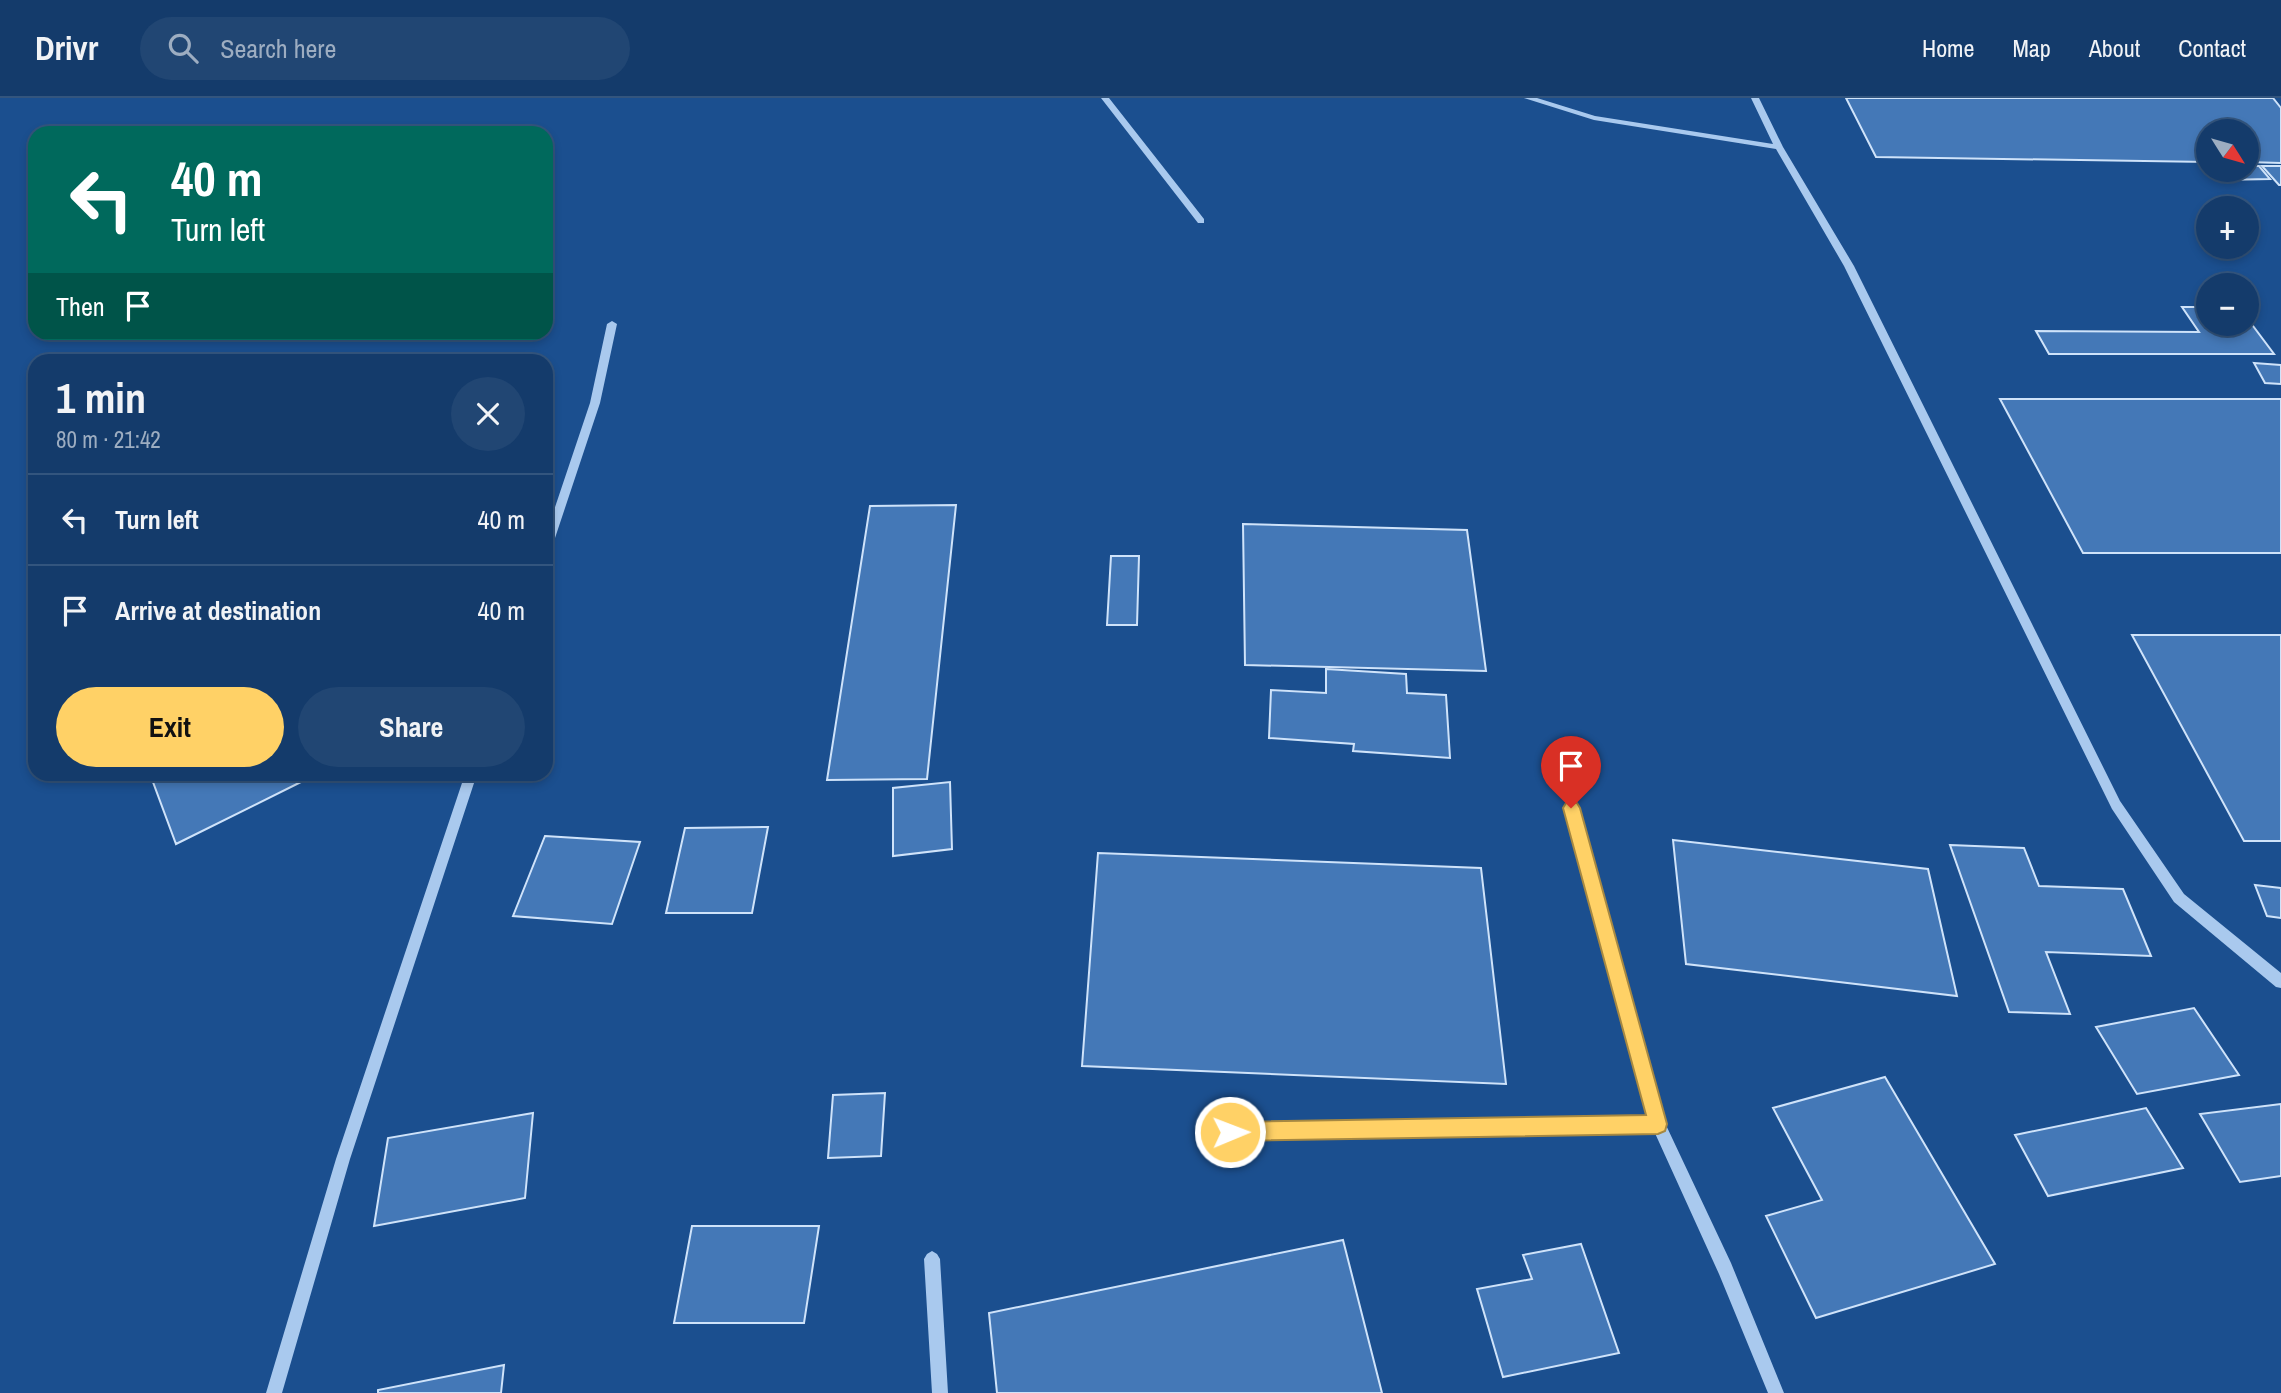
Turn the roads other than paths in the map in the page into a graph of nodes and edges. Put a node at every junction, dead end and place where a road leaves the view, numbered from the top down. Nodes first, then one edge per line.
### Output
1 (1105, 98) edge
2 (1528, 98) edge
3 (1755, 98) edge
4 (1779, 147) junction
5 (1201, 221) dead end
6 (612, 324) dead end
7 (553, 529) edge
8 (469, 781) edge
9 (1571, 808) dead end
10 (2281, 982) edge
11 (1658, 1124) junction
12 (1230, 1132) dead end
13 (932, 1259) dead end
14 (275, 1393) edge
15 (940, 1393) edge
16 (1776, 1393) edge

1 - 5 street
2 - 4 street
3 - 4 street
4 - 10 street
6 - 7 street
8 - 14 street
9 - 11 street
11 - 12 lane
11 - 16 street
13 - 15 street

